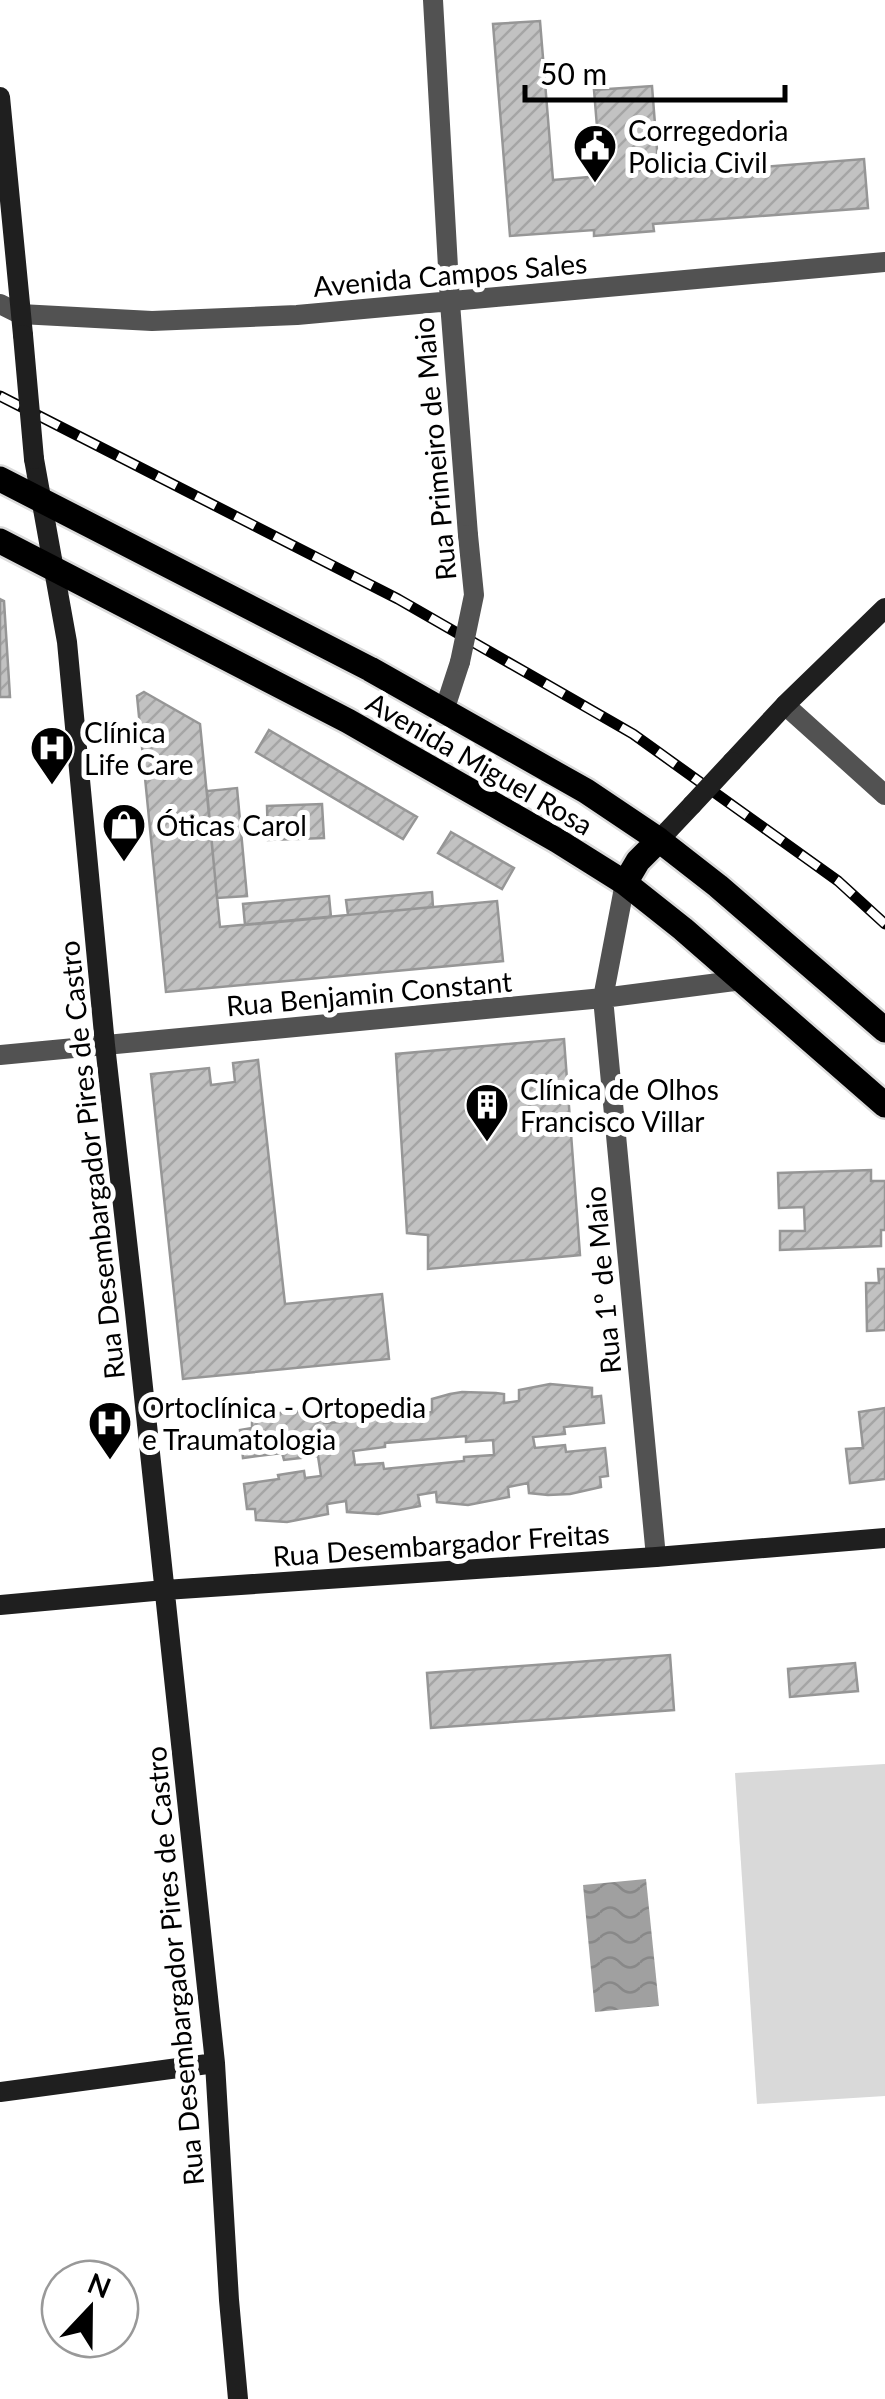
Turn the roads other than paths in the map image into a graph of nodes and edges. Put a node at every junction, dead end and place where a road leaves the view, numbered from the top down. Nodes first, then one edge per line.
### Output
1 (433, 0) edge
2 (0, 97) edge
3 (885, 262) edge
4 (450, 303) junction
5 (0, 304) edge
6 (21, 324) junction
7 (0, 479) edge
8 (42, 499) junction
9 (0, 541) edge
10 (54, 569) junction
11 (885, 608) edge
12 (785, 705) junction
13 (444, 710) junction
14 (885, 795) edge
15 (660, 840) junction
16 (624, 883) junction
17 (742, 980) junction
18 (603, 998) junction
19 (885, 1030) edge
20 (105, 1045) junction
21 (0, 1055) edge
22 (885, 1104) edge
23 (885, 1538) edge
24 (656, 1557) junction
25 (165, 1590) junction
26 (0, 1605) edge
27 (215, 2062) junction
28 (0, 2092) edge
29 (238, 2399) edge

1 - 4 street, Rua Primeiro de Maio
2 - 6 main road, Rua Desembargador Pires de Castro
3 - 4 street, Avenida Campos Sales
4 - 6 street, Avenida Campos Sales
4 - 13 street, Rua Primeiro de Maio, bridge
5 - 6 street
6 - 8 main road, Rua Desembargador Pires de Castro, bridge
7 - 8 main road, Avenida Miguel Rosa
8 - 10 main road, Rua Desembargador Pires de Castro
8 - 13 main road, Avenida Miguel Rosa
9 - 10 main road, Avenida Miguel Rosa
10 - 16 main road, Avenida Miguel Rosa
10 - 20 main road, Rua Desembargador Pires de Castro
11 - 12 main road
12 - 14 street
12 - 15 main road, bridge
13 - 15 main road, Avenida Miguel Rosa
15 - 16 main road
15 - 19 main road, Avenida Miguel Rosa
16 - 17 main road, Avenida Miguel Rosa
16 - 18 street
17 - 18 street, Rua Benjamin Constant
17 - 22 main road, Avenida Miguel Rosa
18 - 20 street, Rua Benjamin Constant
18 - 24 street, Rua 1º de Maio
20 - 21 street, Rua Benjamin Constant
20 - 25 main road, Rua Desembargador Pires de Castro
23 - 24 main road, Rua Desembargador Freitas
24 - 25 main road, Rua Desembargador Freitas
25 - 26 main road, Rua Desembargador Freitas
25 - 27 main road, Rua Desembargador Pires de Castro
27 - 28 main road
27 - 29 main road, Rua Desembargador Pires de Castro

